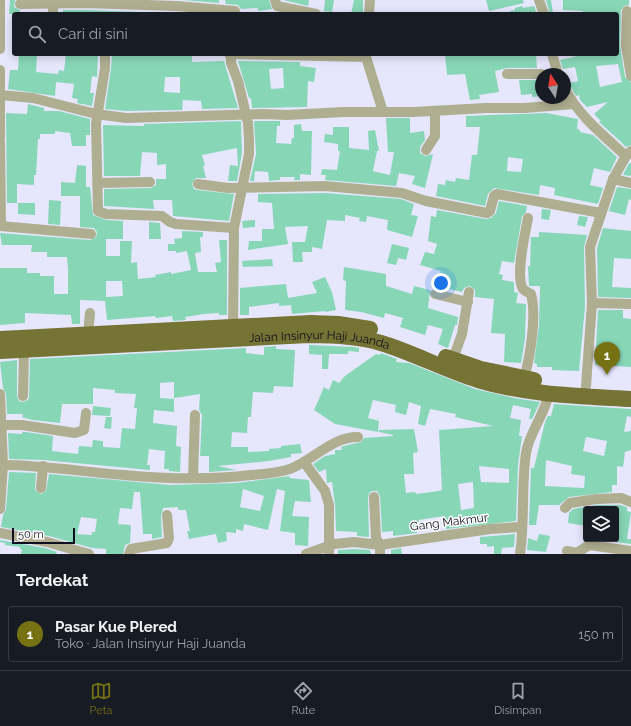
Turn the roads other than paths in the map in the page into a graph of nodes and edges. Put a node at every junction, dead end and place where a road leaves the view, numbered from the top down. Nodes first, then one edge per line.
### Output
1 (0, 0) edge
2 (235, 0) edge
3 (275, 0) edge
4 (370, 0) edge
5 (541, 1) edge
6 (93, 2) edge
7 (54, 3) junction
8 (146, 3) edge
9 (20, 4) dead end
10 (627, 11) dead end
11 (53, 12) edge
12 (235, 12) edge
13 (306, 12) edge
14 (369, 12) edge
15 (544, 12) edge
16 (0, 49) edge
17 (105, 56) edge
18 (230, 56) edge
19 (347, 56) edge
20 (366, 56) edge
21 (553, 56) edge
22 (556, 68) edge
23 (0, 70) edge
24 (507, 74) dead end
25 (535, 74) edge
26 (631, 76) edge
27 (0, 95) edge
28 (571, 100) edge
29 (573, 104) junction
30 (435, 111) junction
31 (383, 112) junction
32 (96, 114) junction
33 (246, 115) junction
34 (0, 137) edge
35 (0, 142) edge
36 (426, 150) dead end
37 (628, 153) edge
38 (613, 179) junction
39 (150, 182) dead end
40 (98, 183) junction
41 (631, 183) edge
42 (198, 184) dead end
43 (242, 188) junction
44 (601, 213) junction
45 (528, 218) dead end
46 (0, 226) edge
47 (234, 228) junction
48 (91, 234) dead end
49 (435, 294) dead end
50 (592, 303) junction
51 (631, 304) edge
52 (90, 313) dead end
53 (233, 327) junction
54 (366, 334) junction
55 (88, 335) junction
56 (384, 338) junction
57 (0, 339) edge
58 (24, 350) junction
59 (0, 351) edge
60 (453, 359) junction
61 (524, 379) junction
62 (586, 386) junction
63 (631, 388) edge
64 (549, 393) junction
65 (0, 394) edge
66 (23, 396) dead end
67 (631, 399) edge
68 (86, 413) dead end
69 (195, 415) dead end
70 (2, 425) junction
71 (358, 437) dead end
72 (302, 463) junction
73 (43, 466) junction
74 (2, 468) edge
75 (192, 478) junction
76 (0, 483) edge
77 (41, 488) dead end
78 (374, 497) dead end
79 (631, 502) edge
80 (565, 508) dead end
81 (0, 510) edge
82 (167, 515) dead end
83 (521, 527) junction
84 (0, 533) edge
85 (380, 549) edge
86 (329, 550) edge
87 (567, 551) dead end
88 (624, 551) edge
89 (88, 554) edge
90 (130, 554) edge
91 (306, 554) edge
92 (520, 554) edge

1 - 16 street
2 - 12 street
3 - 13 street
4 - 14 street
5 - 15 street
6 - 7 street
6 - 8 street
7 - 9 street
7 - 11 street
8 - 12 street
10 - 26 street
17 - 32 street
18 - 33 street
19 - 20 street
20 - 31 street
21 - 22 street
23 - 27 street
24 - 25 street
27 - 32 street
27 - 34 street
28 - 29 street
29 - 30 street
29 - 37 street
30 - 31 street
30 - 36 street
31 - 33 street
32 - 33 street
32 - 40 street
33 - 43 street
35 - 46 street
37 - 38 street
38 - 41 street
38 - 44 street
39 - 40 street
40 - 47 street
42 - 43 street
43 - 44 street
43 - 47 street
44 - 50 street
45 - 61 street
46 - 48 street
47 - 53 street
49 - 60 street
50 - 51 street
50 - 62 street
52 - 55 street
53 - 54 highway, Jalan Insinyur Haji Juanda
53 - 55 highway, Jalan Insinyur Haji Juanda
54 - 56 highway, Jalan Insinyur Haji Juanda
54 - 58 highway, Jalan Insinyur Haji Juanda
55 - 57 highway, Jalan Insinyur Haji Juanda
56 - 60 highway, Jalan Insinyur Haji Juanda
56 - 64 highway, Jalan Insinyur Haji Juanda
58 - 59 highway, Jalan Insinyur Haji Juanda
58 - 66 street
60 - 61 highway, Jalan Insinyur Haji Juanda
61 - 62 highway, Jalan Insinyur Haji Juanda
62 - 63 highway, Jalan Insinyur Haji Juanda
64 - 67 highway, Jalan Insinyur Haji Juanda
64 - 83 street
65 - 70 street
68 - 70 street
69 - 75 street
70 - 74 street
71 - 72 street
72 - 75 street
72 - 86 street
73 - 74 street
73 - 75 street
73 - 77 street
74 - 76 street
76 - 81 street
78 - 85 street
79 - 80 street
82 - 90 street
83 - 85 street, Gang Makmur
83 - 92 street
84 - 89 street
85 - 86 street, Gang Makmur
86 - 91 street, Gang Makmur
87 - 88 street

